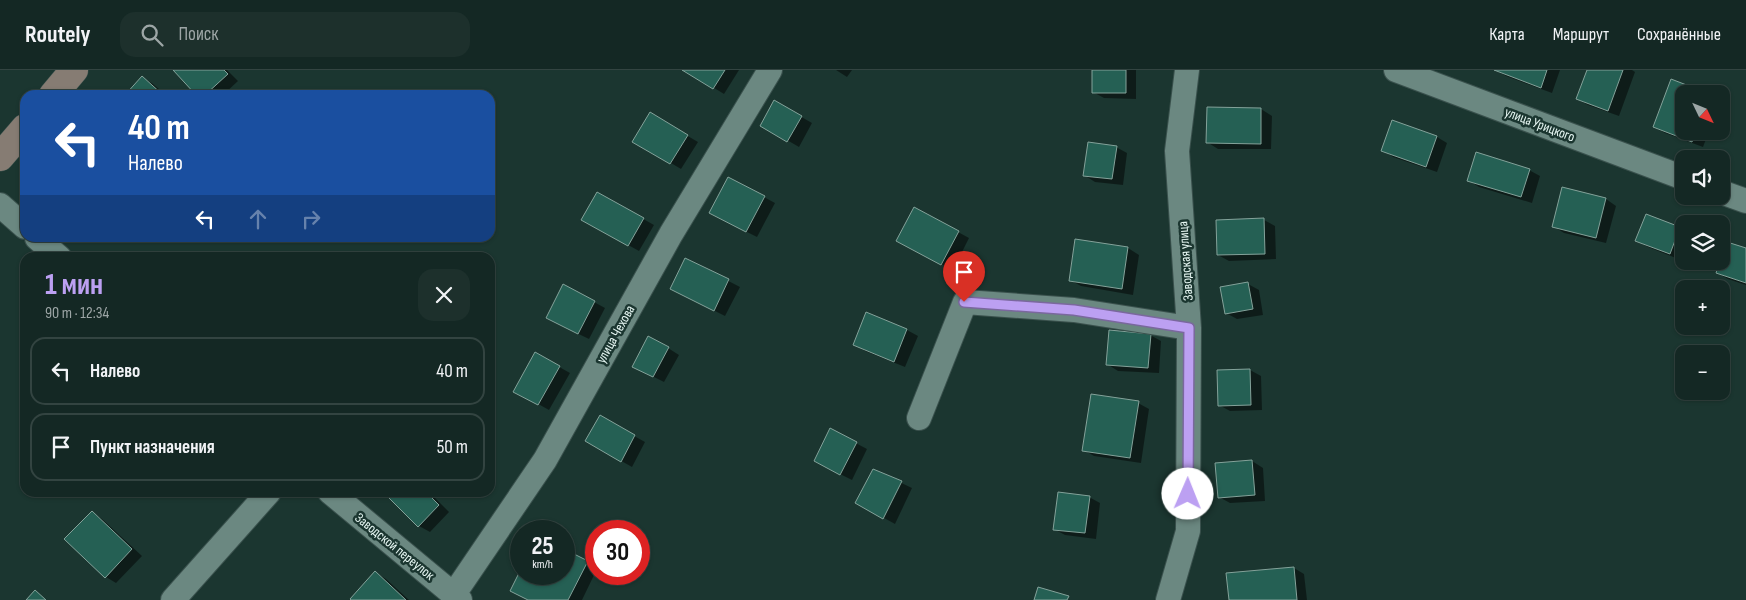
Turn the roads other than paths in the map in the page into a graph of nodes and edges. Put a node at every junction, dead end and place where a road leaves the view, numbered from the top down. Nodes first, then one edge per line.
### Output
1 (74, 70) edge
2 (770, 70) edge
3 (1187, 70) edge
4 (1396, 70) edge
5 (57, 90) edge
6 (20, 134) edge
7 (0, 157) edge
8 (1675, 175) edge
9 (1730, 195) edge
10 (1746, 201) edge
11 (0, 205) edge
12 (20, 223) edge
13 (42, 242) edge
14 (53, 252) edge
15 (1189, 328) junction
16 (919, 418) dead end
17 (265, 497) edge
18 (336, 497) edge
19 (457, 597) edge
20 (173, 600) edge
21 (1168, 600) edge

1 - 5 main road
2 - 19 street, улица Чехова
3 - 15 street, Заводская улица
4 - 8 street, улица Урицкого
6 - 7 main road
9 - 10 street
11 - 12 street
13 - 14 street
15 - 16 street
15 - 21 street, Заводская улица
17 - 20 street
18 - 19 street, Заводской переулок

